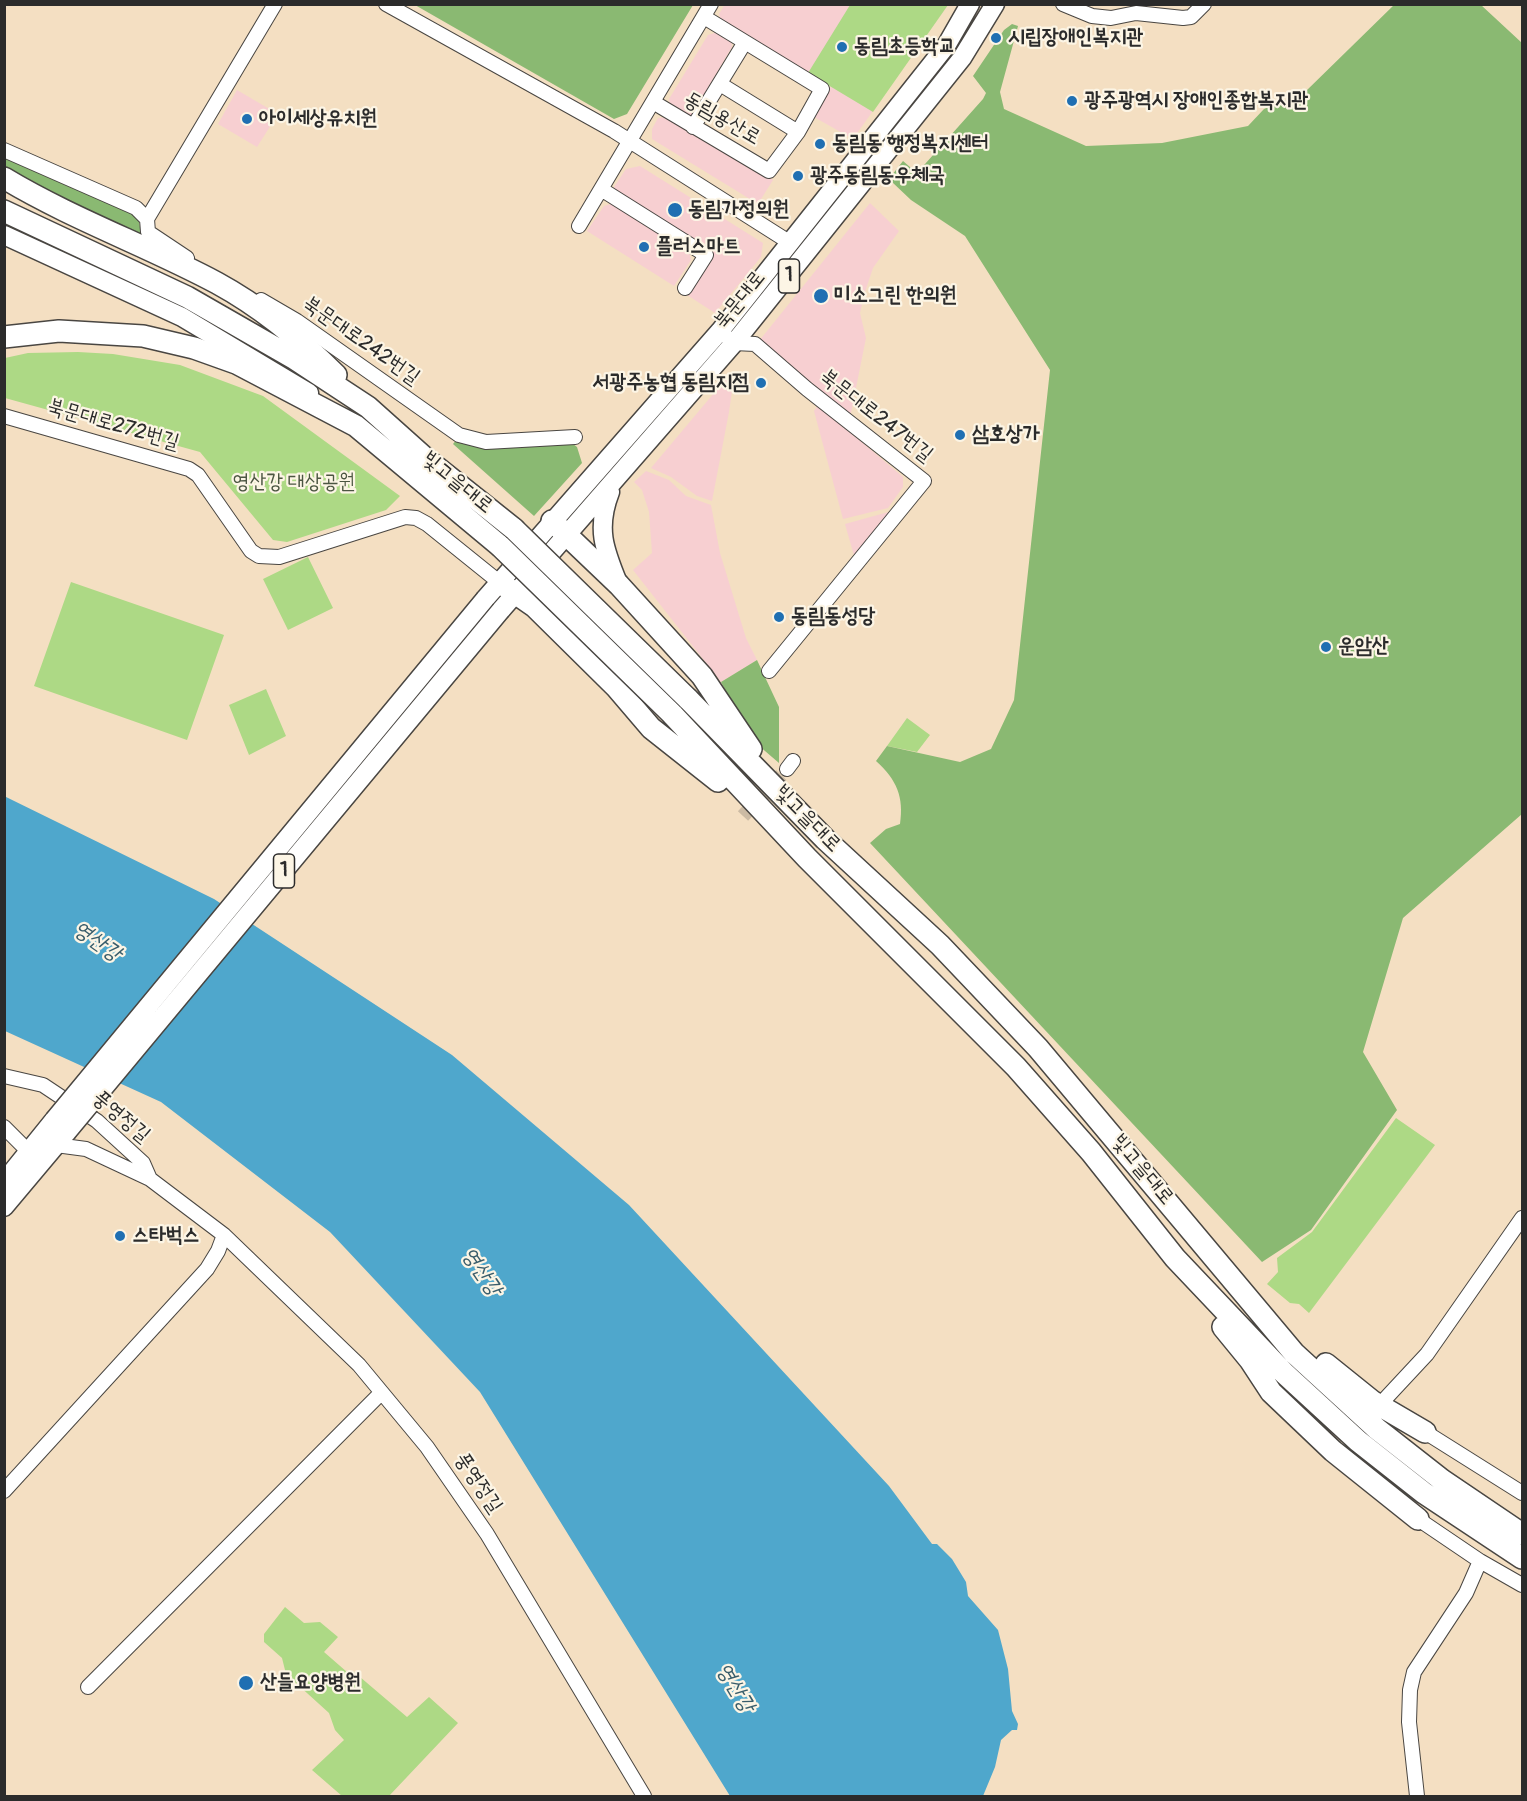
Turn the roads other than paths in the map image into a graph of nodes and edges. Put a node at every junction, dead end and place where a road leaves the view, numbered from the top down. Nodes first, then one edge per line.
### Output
1 (274, 4) edge
2 (386, 4) edge
3 (970, 4) edge
4 (995, 4) edge
5 (1063, 4) edge
6 (1204, 4) edge
7 (707, 11) edge
8 (745, 42) junction
9 (720, 84) junction
10 (653, 102) junction
11 (693, 127) junction
12 (798, 132) junction
13 (629, 142) junction
14 (4, 150) edge
15 (4, 178) edge
16 (601, 189) junction
17 (4, 211) edge
18 (147, 219) junction
19 (579, 226) dead end
20 (4, 236) edge
21 (789, 242) junction
22 (685, 288) dead end
23 (720, 331) junction
24 (4, 337) edge
25 (734, 343) junction
26 (368, 407) junction
27 (4, 416) edge
28 (356, 426) junction
29 (575, 437) dead end
30 (613, 484) junction
31 (560, 528) junction
32 (500, 582) junction
33 (619, 585) junction
34 (517, 595) junction
35 (769, 671) dead end
36 (825, 839) junction
37 (807, 858) junction
38 (4, 1076) edge
39 (4, 1126) edge
40 (59, 1132) junction
41 (29, 1152) junction
42 (150, 1179) junction
43 (4, 1182) edge
44 (4, 1207) edge
45 (1522, 1218) edge
46 (224, 1235) junction
47 (1175, 1258) junction
48 (1236, 1284) junction
49 (381, 1392) junction
50 (1386, 1398) dead end
51 (1425, 1431) joint
52 (4, 1491) edge
53 (1522, 1493) edge
54 (1419, 1519) joint
55 (1522, 1534) edge
56 (1522, 1558) edge
57 (1480, 1561) junction
58 (1522, 1585) edge
59 (88, 1687) dead end
60 (644, 1797) edge
61 (1417, 1797) edge

1 - 18 street
2 - 13 street
3 - 21 main road, 북문대로 / 1
4 - 25 main road, 북문대로 / 1
5 - 6 street
7 - 8 street
7 - 10 street, 동림용산로
8 - 9 street
8 - 12 street
9 - 11 street
9 - 12 street
10 - 11 street, 동림용산로
10 - 13 street, 동림용산로
11 - 12 street, 동림용산로
13 - 16 street
13 - 21 street
14 - 18 street, 북문대로242번길
15 - 26 highway
16 - 19 street
16 - 22 street
17 - 26 highway, 빛고을대로
18 - 29 street, 북문대로242번길
20 - 28 main road, 빛고을대로
21 - 23 main road, 북문대로 / 1
23 - 25 street, 북문대로247번길
23 - 31 main road, 북문대로 / 1
24 - 28 highway
25 - 30 main road, 북문대로 / 1
25 - 35 street, 북문대로247번길
26 - 36 highway, 빛고을대로, bridge
27 - 32 street, 북문대로272번길
28 - 37 highway, 빛고을대로, bridge
30 - 31 main road, 북문대로 / 1
30 - 33 main road
31 - 32 main road, 북문대로 / 1
31 - 33 highway
31 - 34 main road, 북문대로 / 1
32 - 34 highway
32 - 40 main road, 북문대로 / 1, bridge
33 - 36 highway
34 - 37 highway
34 - 40 main road, 북문대로 / 1, bridge
36 - 48 highway, 빛고을대로
37 - 47 highway, 빛고을대로
38 - 42 street, 풍영정길
39 - 41 street
40 - 41 main road, 1
40 - 42 street
40 - 44 main road, 1
41 - 43 main road, 1
42 - 46 street, 풍영정길
45 - 50 street
46 - 49 street, 풍영정길
46 - 52 street
47 - 54 highway
47 - 56 highway, 빛고을대로
48 - 51 highway
48 - 55 highway, 빛고을대로
49 - 59 street
49 - 60 street, 풍영정길
51 - 53 street
54 - 57 street
57 - 58 street
57 - 61 street

